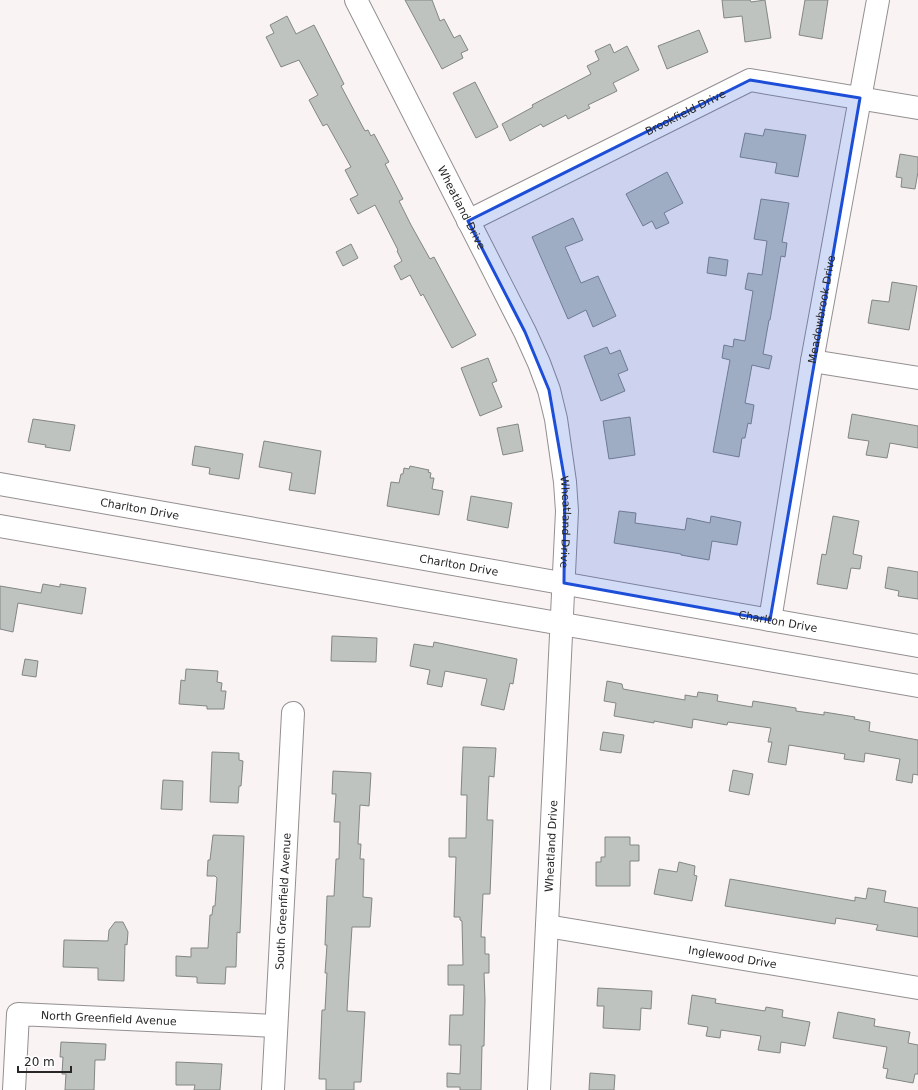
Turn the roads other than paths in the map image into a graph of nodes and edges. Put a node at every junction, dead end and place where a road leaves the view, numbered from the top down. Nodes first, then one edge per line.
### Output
1 (356, 0) edge
2 (878, 0) edge
3 (860, 98) junction
4 (918, 108) edge
5 (468, 221) junction
6 (812, 361) junction
7 (918, 378) edge
8 (0, 484) edge
9 (0, 526) edge
10 (564, 583) junction
11 (770, 620) junction
12 (562, 625) junction
13 (918, 646) edge
14 (918, 686) edge
15 (293, 713) dead end
16 (547, 926) junction
17 (918, 988) edge
18 (276, 1026) junction
19 (14, 1090) edge
20 (273, 1090) edge
21 (540, 1090) edge

1 - 5 street, Wheatland Drive
2 - 3 street, Meadowbrook Drive
3 - 4 street, Brookfield Drive
3 - 5 street, Brookfield Drive
3 - 6 street, Meadowbrook Drive
5 - 10 street, Wheatland Drive
6 - 7 street
6 - 11 street, Meadowbrook Drive
8 - 10 street, Charlton Drive
9 - 12 street
10 - 11 street, Charlton Drive
10 - 12 street, Wheatland Drive
11 - 13 street, Charlton Drive
12 - 14 street
12 - 16 street, Wheatland Drive
15 - 18 street, South Greenfield Avenue
16 - 17 street, Inglewood Drive
16 - 21 street, Wheatland Drive
18 - 19 street, North Greenfield Avenue
18 - 20 street, South Greenfield Avenue

